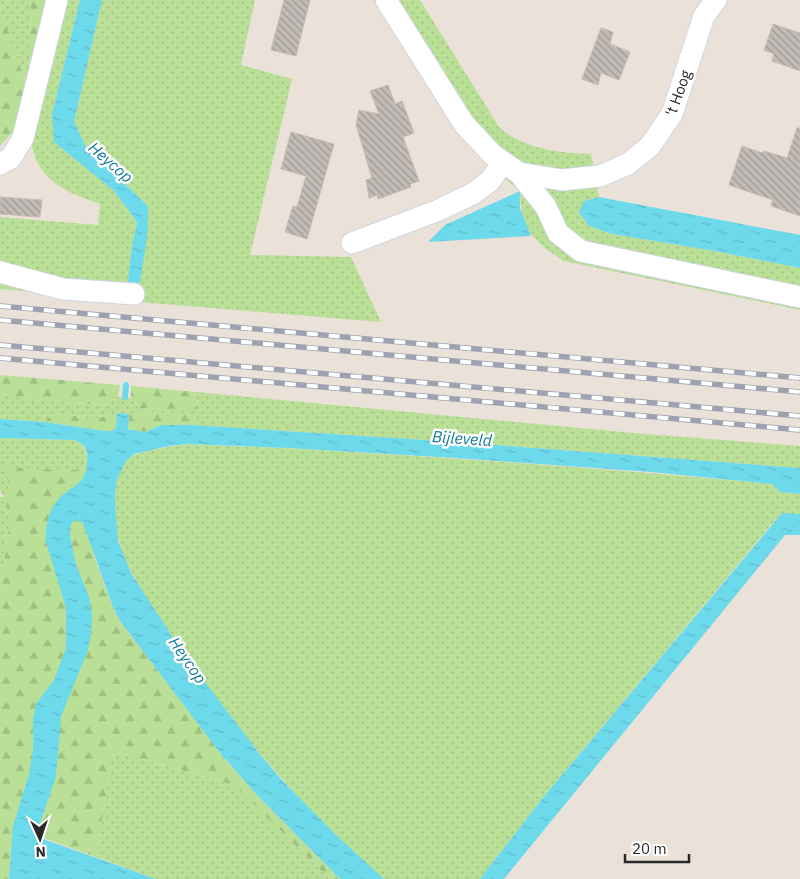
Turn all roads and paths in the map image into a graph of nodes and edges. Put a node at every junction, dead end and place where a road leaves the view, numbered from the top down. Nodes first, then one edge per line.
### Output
1 (57, 0) edge
2 (386, 0) edge
3 (716, 0) edge
4 (0, 164) edge
5 (511, 168) junction
6 (352, 243) dead end
7 (0, 272) edge
8 (134, 294) dead end
9 (800, 297) edge

1 - 4 street
2 - 5 street
3 - 5 street, 't Hoog
5 - 6 street
5 - 9 street
7 - 8 street

